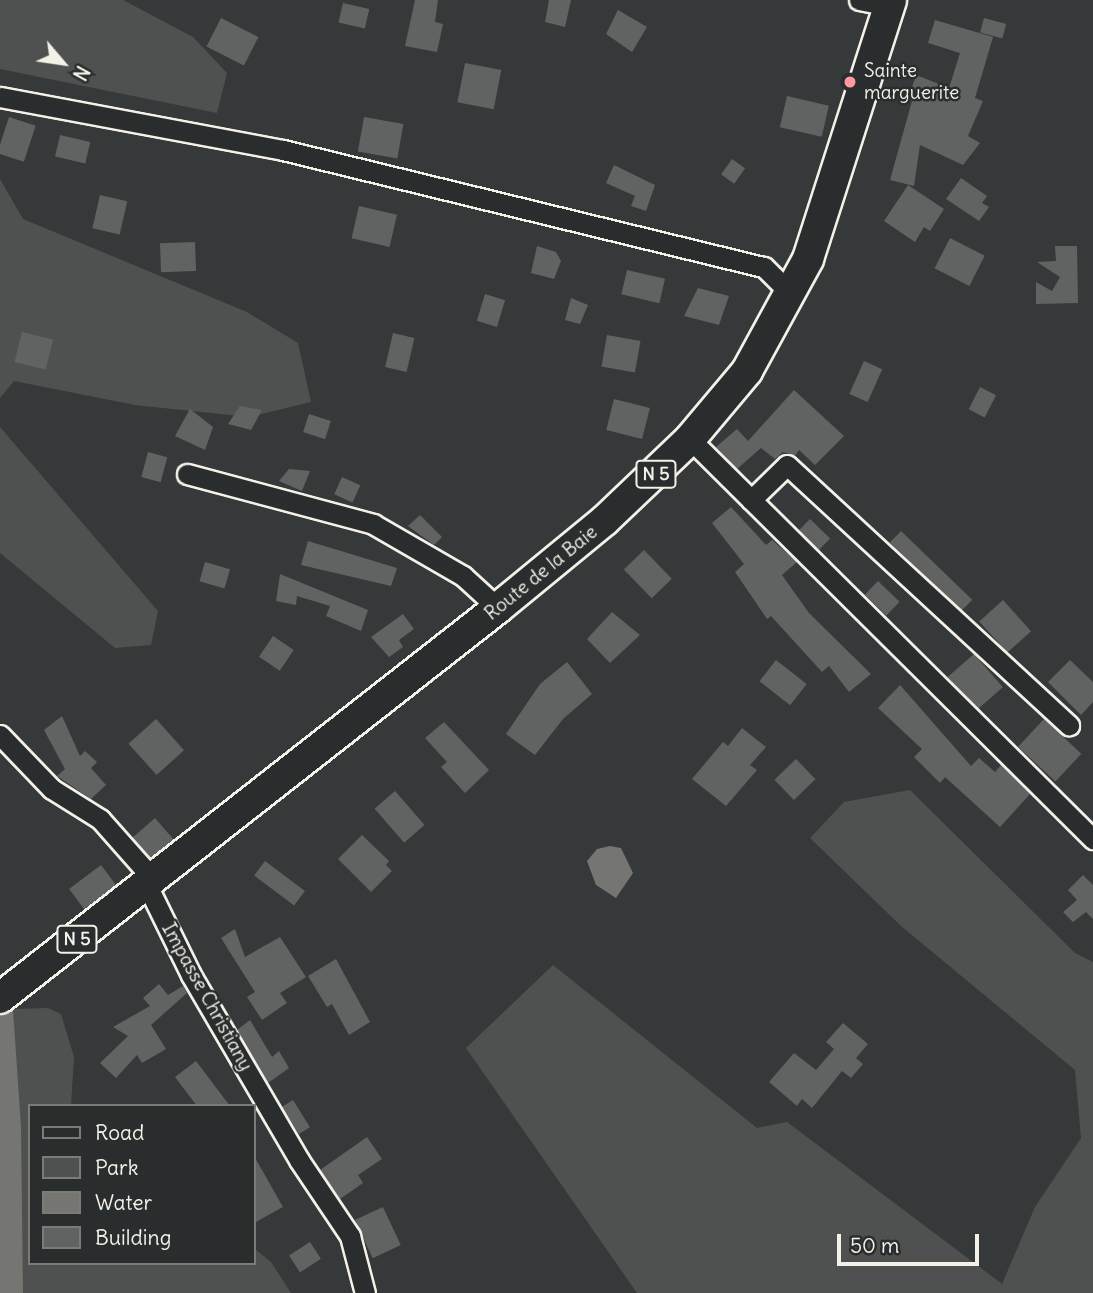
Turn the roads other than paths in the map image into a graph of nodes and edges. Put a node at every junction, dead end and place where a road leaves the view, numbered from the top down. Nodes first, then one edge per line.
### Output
1 (859, 0) edge
2 (890, 3) edge
3 (0, 97) edge
4 (791, 294) junction
5 (690, 439) junction
6 (187, 474) dead end
7 (751, 500) junction
8 (498, 608) junction
9 (1069, 725) dead end
10 (0, 735) edge
11 (1093, 839) edge
12 (150, 882) junction
13 (3, 995) edge
14 (365, 1293) edge

1 - 2 street
2 - 4 main road, Route de la Baie / N 5
3 - 4 street
4 - 5 main road, Route de la Baie / N 5
5 - 7 street
5 - 8 main road, Route de la Baie / N 5
6 - 8 street
7 - 9 street
7 - 11 street
8 - 12 main road, Route de la Baie / N 5
10 - 12 street, Impasse Christiany
12 - 13 main road, Route de la Baie / N 5
12 - 14 street, Impasse Christiany

